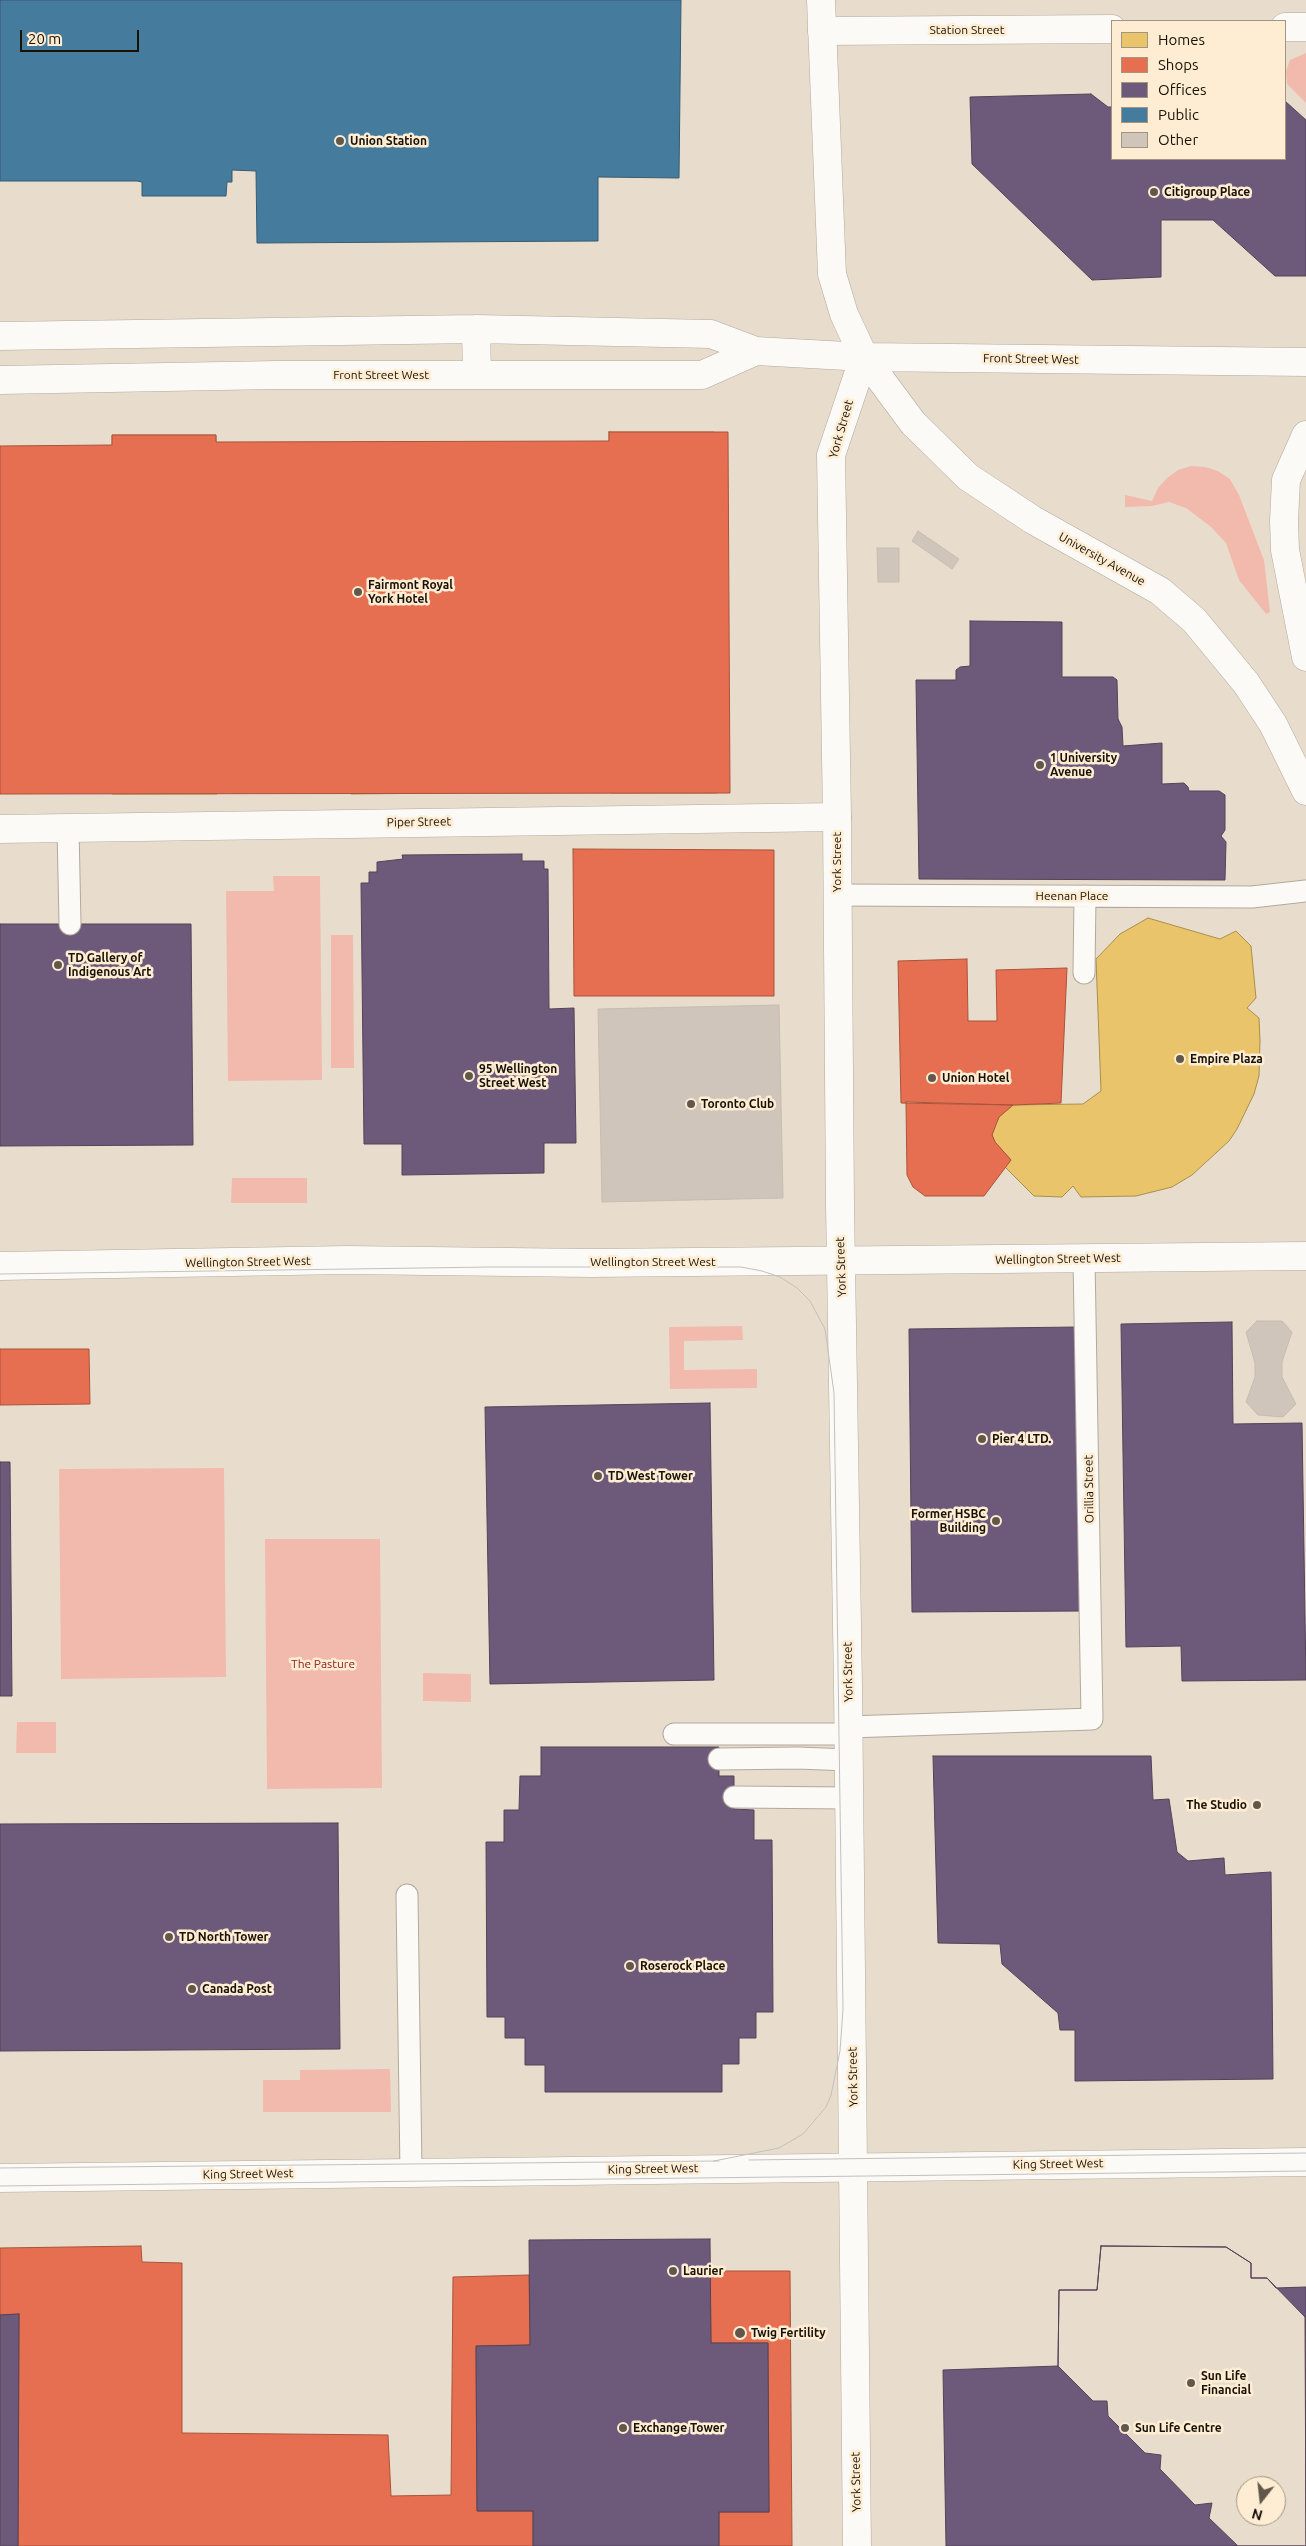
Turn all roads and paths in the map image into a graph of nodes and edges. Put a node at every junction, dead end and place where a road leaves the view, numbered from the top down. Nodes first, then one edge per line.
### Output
1 (821, 0) edge
2 (1306, 27) edge
3 (1286, 28) edge
4 (1111, 29) edge
5 (822, 30) junction
6 (476, 329) junction
7 (275, 332) junction
8 (0, 336) edge
9 (756, 351) junction
10 (864, 357) junction
11 (1306, 362) edge
12 (477, 374) junction
13 (277, 375) junction
14 (0, 380) edge
15 (1306, 435) edge
16 (1306, 657) edge
17 (1306, 790) edge
18 (837, 817) junction
19 (68, 828) junction
20 (0, 830) edge
21 (1306, 892) edge
22 (837, 895) junction
23 (1085, 896) junction
24 (70, 924) dead end
25 (1084, 973) dead end
26 (1306, 1256) edge
27 (1084, 1258) junction
28 (841, 1261) junction
29 (0, 1266) edge
30 (674, 1734) dead end
31 (848, 1740) junction
32 (719, 1759) dead end
33 (734, 1797) dead end
34 (849, 1798) junction
35 (407, 1895) dead end
36 (1306, 2162) edge
37 (853, 2166) junction
38 (411, 2172) junction
39 (0, 2178) edge
40 (857, 2546) edge

1 - 5 main road
2 - 3 main road
4 - 5 main road, Station Street
5 - 10 main road
6 - 7 main road, Front Street West
6 - 9 main road, Front Street West
6 - 12 main road
7 - 8 main road, Front Street West
7 - 13 main road
9 - 10 main road, Front Street West
9 - 12 main road, Front Street West
10 - 11 main road, Front Street West
10 - 17 main road, University Avenue
10 - 18 main road, York Street
12 - 13 main road, Front Street West
13 - 14 main road, Front Street West
15 - 16 main road
18 - 19 main road, Piper Street
18 - 22 main road, York Street
19 - 20 main road, Piper Street
19 - 24 lane
21 - 23 lane, Heenan Place
22 - 23 lane, Heenan Place
22 - 28 main road, York Street
23 - 25 lane
26 - 27 main road, Wellington Street West
27 - 28 main road, Wellington Street West
27 - 31 lane, Orillia Street
28 - 29 main road, Wellington Street West
28 - 31 main road, York Street
30 - 31 lane
31 - 32 lane
31 - 34 main road, York Street
33 - 34 lane
34 - 37 main road, York Street
35 - 38 lane
36 - 37 main road, King Street West
37 - 38 main road, King Street West
37 - 40 main road, York Street
38 - 39 main road, King Street West

